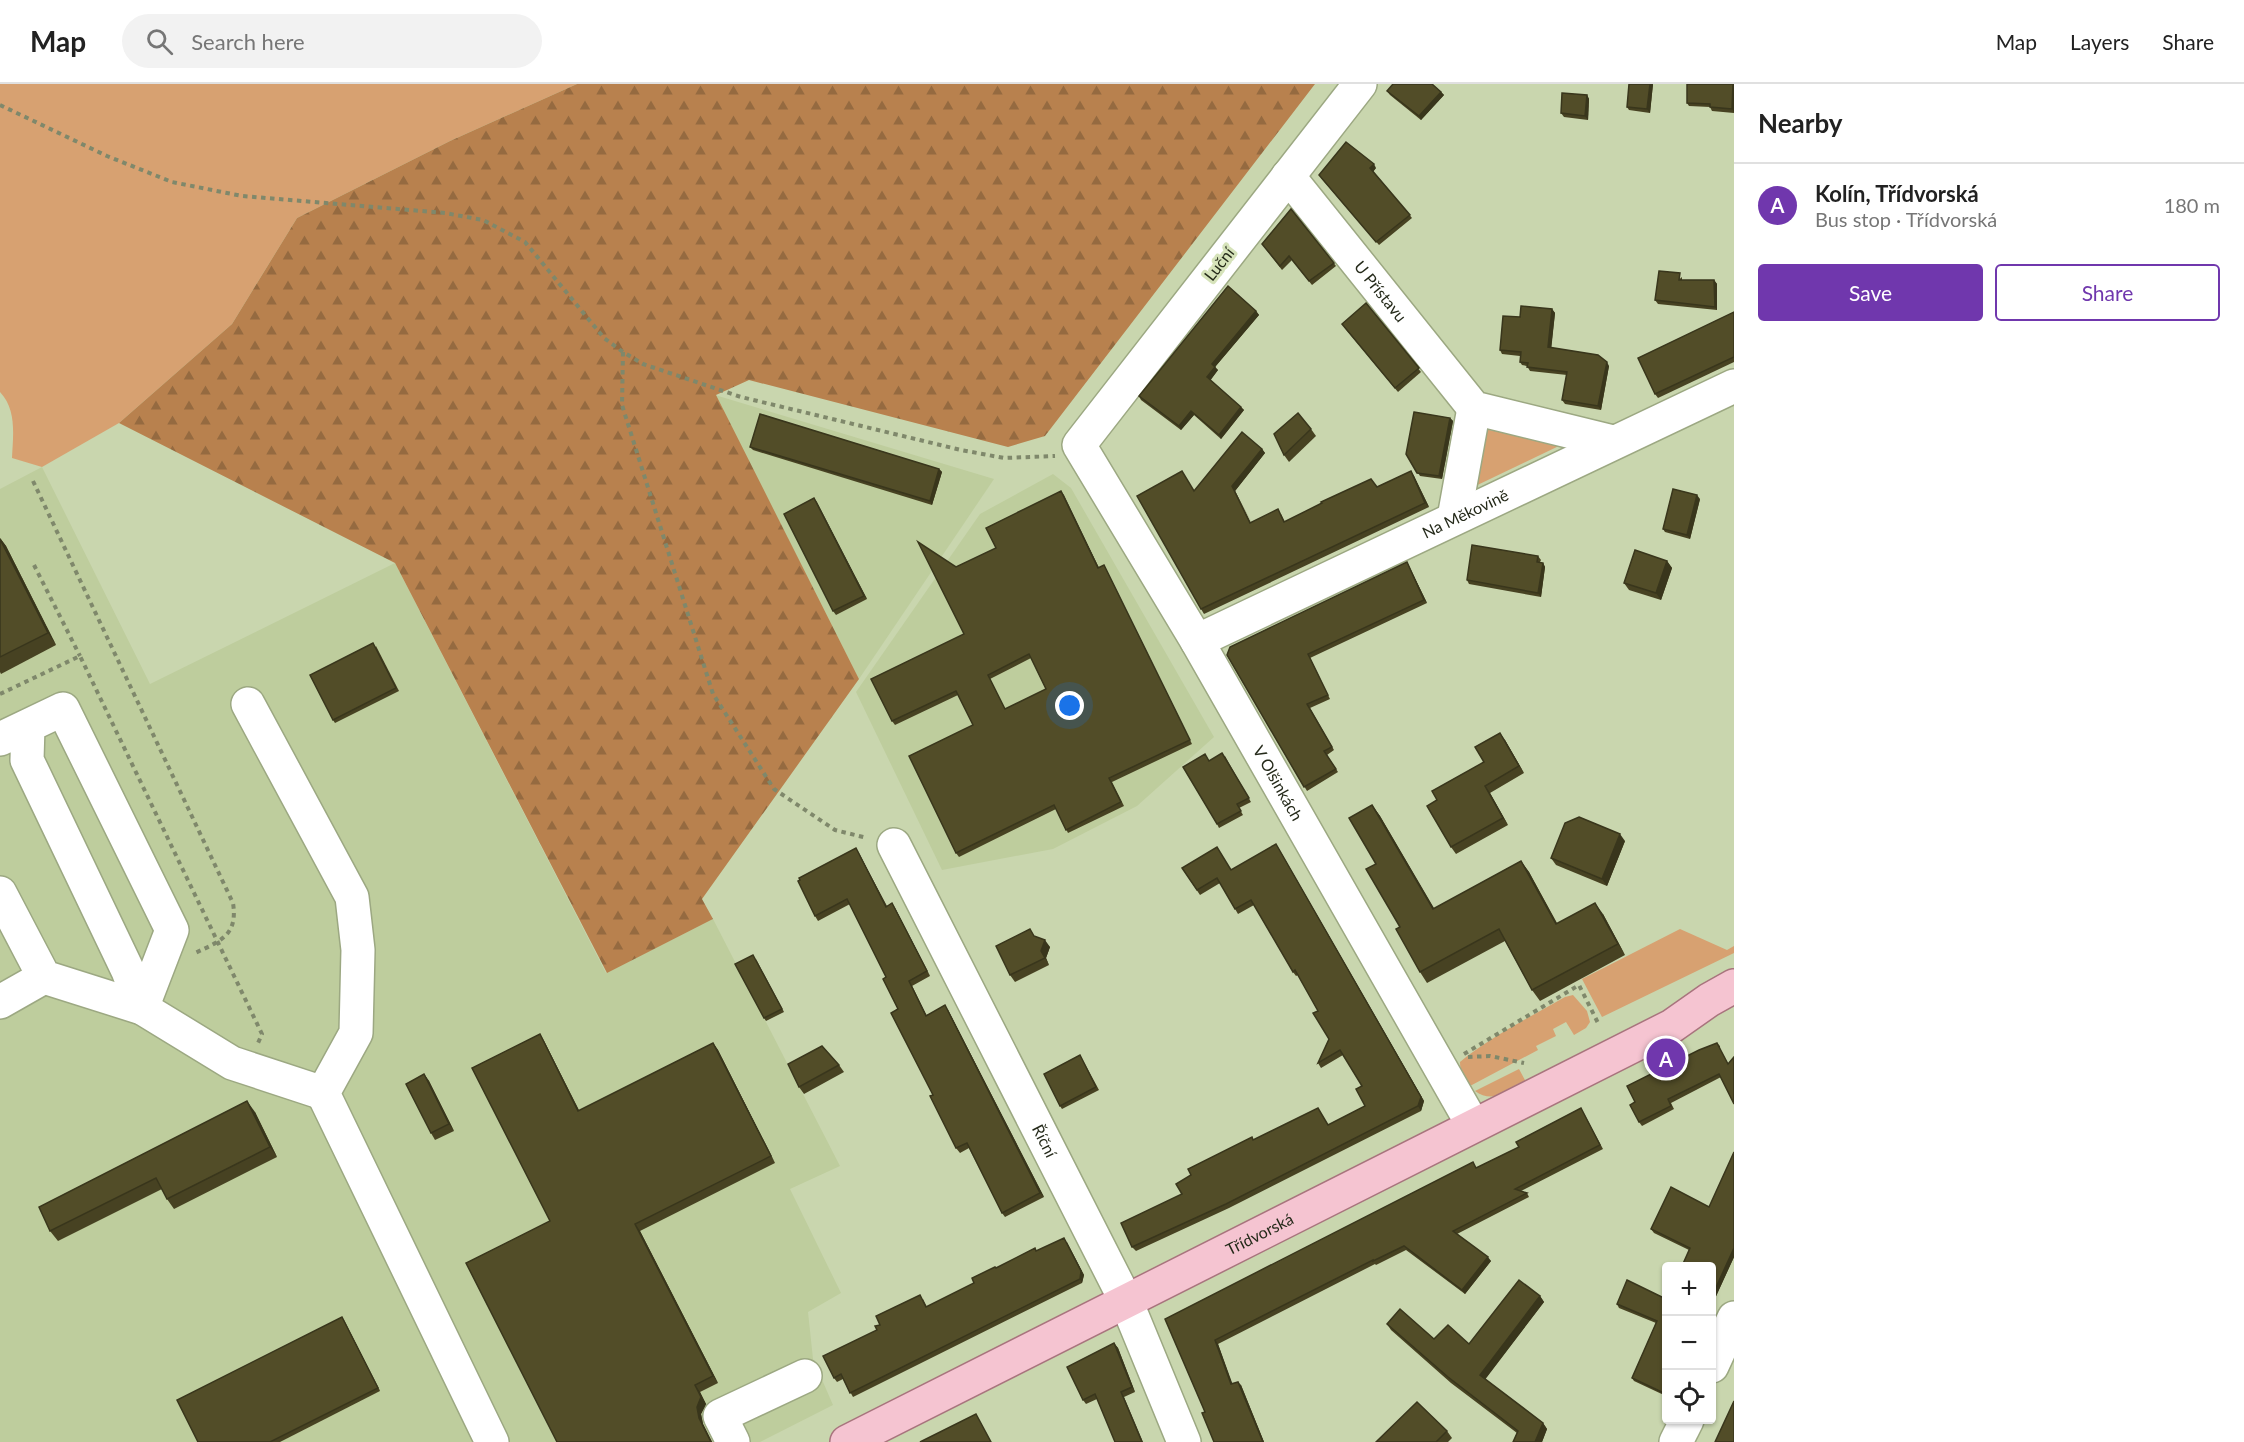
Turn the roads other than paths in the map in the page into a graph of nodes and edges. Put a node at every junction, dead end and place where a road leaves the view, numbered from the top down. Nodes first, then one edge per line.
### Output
1 (1360, 84) edge
2 (1288, 176) junction
3 (1734, 386) edge
4 (1474, 408) junction
5 (1613, 442) junction
6 (1079, 445) joint
7 (1454, 518) junction
8 (1197, 641) junction
9 (248, 704) dead end
10 (14, 732) edge
11 (894, 845) road end
12 (0, 893) edge
13 (44, 977) junction
14 (1734, 986) edge
15 (0, 1002) edge
16 (1734, 1004) edge
17 (142, 1008) junction
18 (1672, 1026) junction
19 (323, 1094) junction
20 (1473, 1125) junction
21 (1126, 1301) junction
22 (1734, 1318) edge
23 (1716, 1357) edge
24 (805, 1376) dead end
25 (1684, 1424) edge
26 (492, 1442) edge
27 (733, 1442) edge
28 (847, 1442) edge
29 (1184, 1442) edge
30 (1676, 1442) edge

1 - 2 street, Luční
2 - 4 street, U Přístavu
2 - 6 street, Luční
3 - 5 street, Na Měkovině
4 - 5 street
4 - 7 street
5 - 7 street, Na Měkovině
6 - 8 street, V Olšinkách
7 - 8 street, Na Měkovině
8 - 20 street, V Olšinkách
9 - 19 street
10 - 17 street
10 - 17 street
11 - 21 street, Říční
12 - 13 street
13 - 15 street
13 - 17 street
14 - 18 main road, Třídvorská
16 - 18 main road, Třídvorská
17 - 19 street
18 - 20 main road, Třídvorská
19 - 26 street
20 - 21 main road, Třídvorská
21 - 28 main road, Třídvorská
21 - 29 street, Říční
22 - 23 street
24 - 27 street
25 - 30 street

